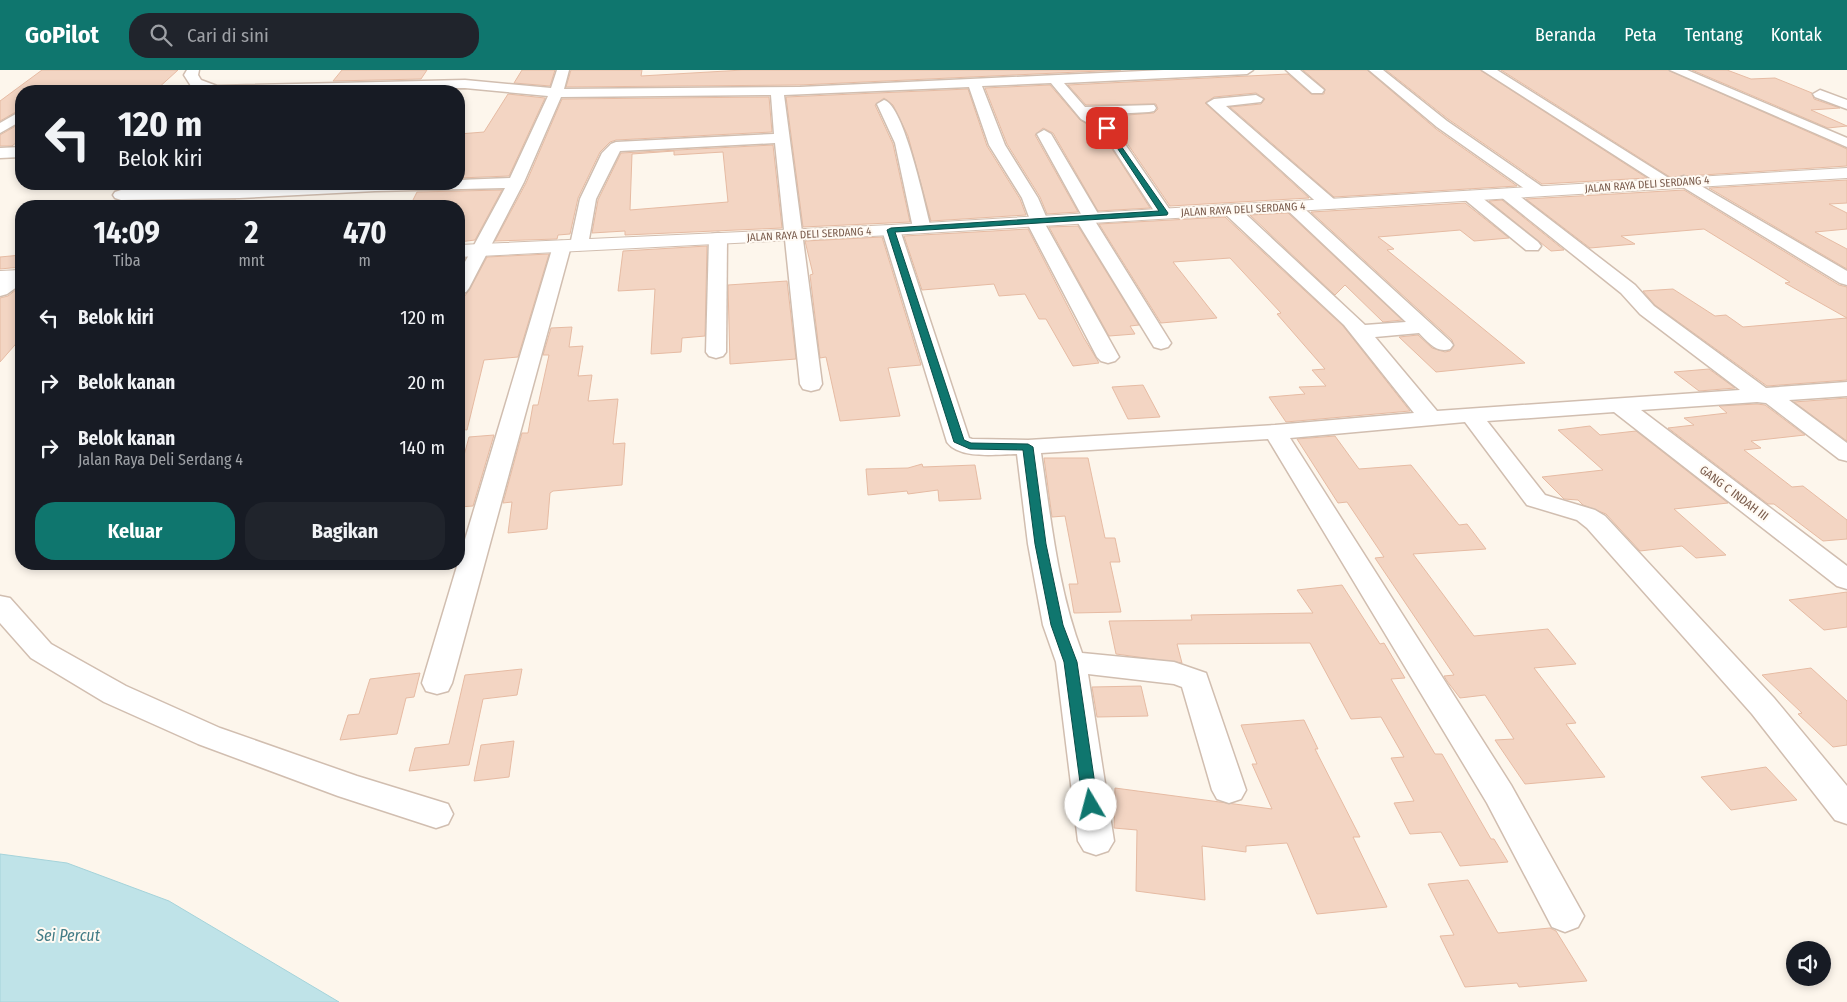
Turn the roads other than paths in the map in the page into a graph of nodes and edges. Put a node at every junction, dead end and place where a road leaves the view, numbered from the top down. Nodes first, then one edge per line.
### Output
1 (193, 70) edge
2 (431, 70) edge
3 (563, 70) edge
4 (924, 70) edge
5 (1009, 70) edge
6 (1247, 70) edge
7 (1292, 70) edge
8 (1375, 70) edge
9 (1488, 70) edge
10 (1676, 70) edge
11 (1054, 79) junction
12 (1020, 81) junction
13 (974, 83) junction
14 (202, 85) edge
15 (421, 85) joint
16 (930, 85) junction
17 (1316, 90) dead end
18 (558, 92) junction
19 (777, 92) junction
20 (1820, 94) dead end
21 (1256, 99) dead end
22 (884, 104) dead end
23 (1847, 105) edge
24 (1149, 108) dead end
25 (1081, 111) junction
26 (15, 119) edge
27 (0, 129) edge
28 (1044, 134) dead end
29 (782, 138) junction
30 (1847, 143) edge
31 (15, 153) edge
32 (0, 154) edge
33 (1847, 173) edge
34 (516, 182) junction
35 (1676, 182) junction
36 (465, 185) edge
37 (126, 190) edge
38 (155, 190) edge
39 (373, 190) edge
40 (1538, 191) junction
41 (1507, 194) junction
42 (1470, 196) junction
43 (113, 200) edge
44 (1329, 204) junction
45 (1291, 206) junction
46 (1230, 209) junction
47 (1164, 213) junction
48 (1087, 218) junction
49 (1037, 221) junction
50 (922, 228) junction
51 (891, 230) junction
52 (792, 235) junction
53 (718, 238) junction
54 (571, 245) junction
55 (1532, 246) dead end
56 (482, 250) junction
57 (465, 251) edge
58 (15, 276) edge
59 (0, 277) edge
60 (465, 278) edge
61 (15, 279) edge
62 (1847, 279) edge
63 (0, 290) edge
64 (1424, 327) junction
65 (1360, 332) junction
66 (1161, 343) dead end
67 (1443, 345) dead end
68 (716, 352) dead end
69 (1108, 357) dead end
70 (811, 384) dead end
71 (1847, 389) edge
72 (1767, 396) junction
73 (1621, 406) junction
74 (1471, 415) junction
75 (1432, 420) junction
76 (1275, 432) junction
77 (1028, 447) junction
78 (1847, 454) edge
79 (1847, 580) edge
80 (0, 605) edge
81 (1071, 662) junction
82 (437, 683) dead end
83 (1229, 790) dead end
84 (1847, 810) edge
85 (436, 814) dead end
86 (1096, 841) dead end
87 (1565, 916) dead end

1 - 14 street
2 - 15 street
3 - 18 street
4 - 16 street
5 - 12 street
6 - 11 street
7 - 17 street
8 - 40 street
9 - 35 street
10 - 30 street
11 - 12 street
11 - 25 street
12 - 13 street
13 - 16 street
13 - 49 street
15 - 18 street
16 - 19 street
18 - 19 street
18 - 34 street
19 - 29 street
20 - 23 street
21 - 44 street
22 - 50 street
24 - 25 street
25 - 47 street
26 - 27 street
28 - 48 street
29 - 52 street
29 - 54 street
31 - 32 street
33 - 35 street, JALAN RAYA DELI SERDANG 4
34 - 36 street
34 - 56 street
35 - 40 street, JALAN RAYA DELI SERDANG 4
35 - 62 street
37 - 43 street
38 - 39 street
40 - 41 street, JALAN RAYA DELI SERDANG 4
41 - 42 street, JALAN RAYA DELI SERDANG 4
41 - 72 street
42 - 44 street, JALAN RAYA DELI SERDANG 4
42 - 55 street
44 - 45 street, JALAN RAYA DELI SERDANG 4
45 - 46 street, JALAN RAYA DELI SERDANG 4
45 - 64 street
46 - 47 street, JALAN RAYA DELI SERDANG 4
46 - 65 street
47 - 48 street, JALAN RAYA DELI SERDANG 4
48 - 49 street, JALAN RAYA DELI SERDANG 4
48 - 66 street
49 - 50 street, JALAN RAYA DELI SERDANG 4
49 - 69 street
50 - 51 street, JALAN RAYA DELI SERDANG 4
51 - 52 street, JALAN RAYA DELI SERDANG 4
51 - 77 street
52 - 53 street, JALAN RAYA DELI SERDANG 4
52 - 70 street
53 - 54 street, JALAN RAYA DELI SERDANG 4
53 - 68 street
54 - 56 street, JALAN RAYA DELI SERDANG 4
54 - 82 street
56 - 57 street, JALAN RAYA DELI SERDANG 4
56 - 60 street
58 - 59 street
61 - 63 street
64 - 65 street
64 - 67 street
65 - 75 street
71 - 72 street
72 - 73 street
72 - 78 street
73 - 74 street
73 - 79 street, GANG C INDAH III
74 - 75 street
74 - 84 street
75 - 76 street
76 - 77 street
76 - 87 street
77 - 81 street
80 - 85 street
81 - 83 street
81 - 86 street

